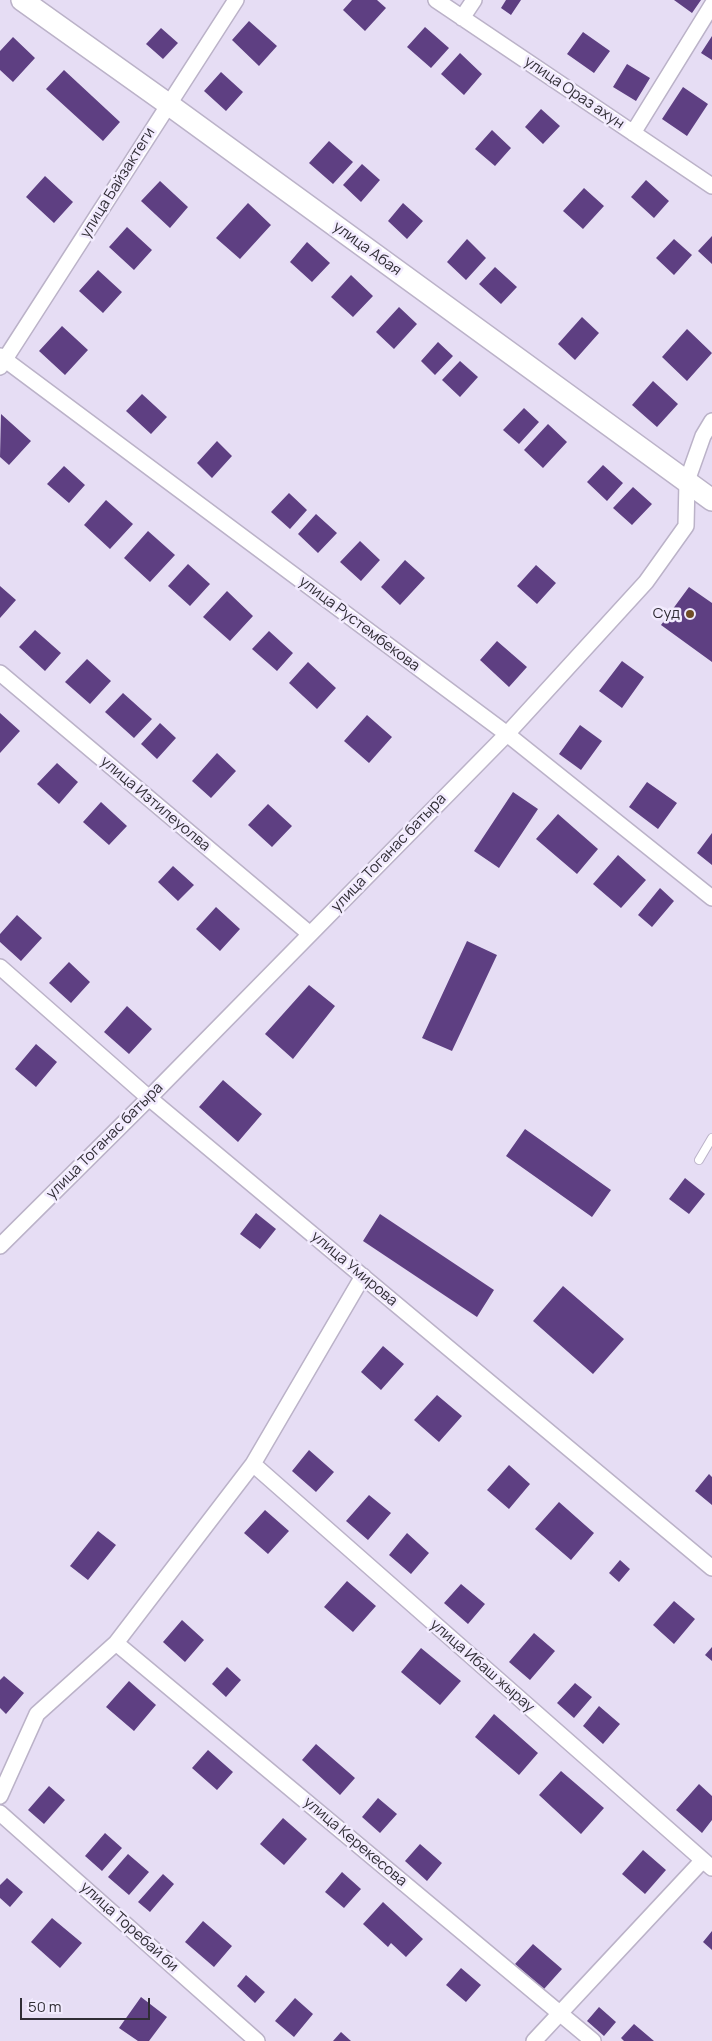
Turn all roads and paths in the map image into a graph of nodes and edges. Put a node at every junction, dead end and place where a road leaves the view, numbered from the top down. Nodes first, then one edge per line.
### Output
1 (22, 0) edge
2 (236, 0) edge
3 (436, 0) edge
4 (474, 0) edge
5 (712, 5) edge
6 (462, 18) junction
7 (168, 104) junction
8 (633, 133) junction
9 (712, 186) edge
10 (2, 361) edge
11 (712, 421) edge
12 (687, 481) junction
13 (712, 500) edge
14 (0, 673) edge
15 (506, 734) junction
16 (712, 898) edge
17 (310, 934) junction
18 (0, 966) edge
19 (149, 1098) junction
20 (712, 1138) edge
21 (698, 1160) dead end
22 (0, 1246) edge
23 (363, 1276) junction
24 (253, 1464) junction
25 (712, 1568) edge
26 (116, 1643) junction
27 (0, 1796) edge
28 (0, 1813) edge
29 (708, 1864) edge
30 (560, 2014) junction
31 (258, 2041) edge
32 (534, 2041) edge
33 (593, 2041) edge

1 - 7 street, улица Абая
2 - 7 street, улица Байзактеги
3 - 6 street, улица Ораз ахун
4 - 6 street
5 - 8 street
6 - 8 street, улица Ораз ахун
7 - 10 street, улица Байзактеги
7 - 12 street, улица Абая
8 - 9 street, улица Ораз ахун
10 - 15 street, улица Рустембекова
11 - 12 street, улица Тоганас батыра
12 - 13 street, улица Абая
12 - 15 street, улица Тоганас батыра
14 - 17 street, улица Изтилеуолва
15 - 16 street, улица Рустембекова
15 - 17 street, улица Тоганас батыра
17 - 19 street, улица Тоганас батыра
18 - 19 street, улица Умирова
19 - 22 street, улица Тоганас батыра
19 - 23 street, улица Умирова
20 - 21 lane
23 - 24 street
23 - 25 street, улица Умирова
24 - 26 street
24 - 29 street, улица Ибаш жырау
26 - 27 street
26 - 30 street, улица Керекесова
28 - 31 street, улица Торебай би
29 - 30 street
30 - 32 street
30 - 33 street, улица Керекесова

